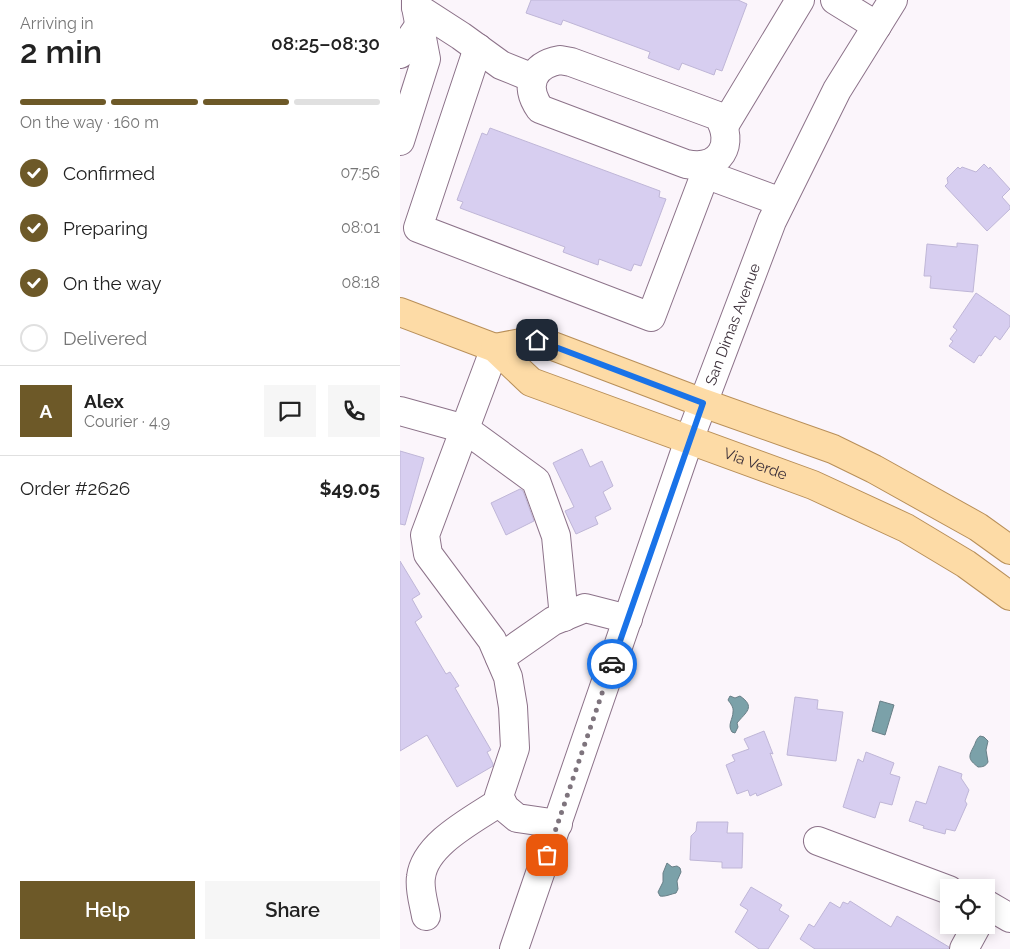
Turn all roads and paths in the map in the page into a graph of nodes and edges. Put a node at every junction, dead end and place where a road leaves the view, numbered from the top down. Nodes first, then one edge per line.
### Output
1 (800, 0) edge
2 (834, 0) edge
3 (893, 0) edge
4 (413, 11) edge
5 (877, 26) junction
6 (478, 48) junction
7 (400, 54) edge
8 (533, 78) junction
9 (724, 126) junction
10 (400, 141) edge
11 (707, 169) junction
12 (781, 202) junction
13 (400, 312) edge
14 (495, 348) junction
15 (703, 403) junction
16 (400, 411) edge
17 (465, 429) junction
18 (689, 440) junction
19 (1010, 550) edge
20 (1010, 596) edge
21 (564, 617) junction
22 (628, 619) junction
23 (500, 658) junction
24 (502, 801) junction
25 (558, 824) junction
26 (818, 841) dead end
27 (940, 887) edge
28 (426, 916) dead end
29 (975, 934) edge
30 (514, 949) edge
31 (964, 949) edge

1 - 9 street
2 - 5 street
3 - 5 street, San Dimas Avenue
4 - 6 street
4 - 7 street
4 - 10 street
5 - 12 street, San Dimas Avenue
6 - 8 street
6 - 11 street
8 - 9 street
8 - 11 street
9 - 11 street
11 - 12 street
12 - 15 street, San Dimas Avenue
13 - 14 main road, Via Verde
14 - 15 main road
14 - 17 street
14 - 18 main road, Via Verde
15 - 18 street, San Dimas Avenue
15 - 19 main road
16 - 17 street
17 - 21 street
17 - 23 street
18 - 20 main road, Via Verde
18 - 22 street, San Dimas Avenue
21 - 22 street
21 - 23 street
22 - 25 street, San Dimas Avenue
23 - 24 street
24 - 25 street
24 - 28 street
25 - 30 street, San Dimas Avenue
26 - 27 street
29 - 31 street

